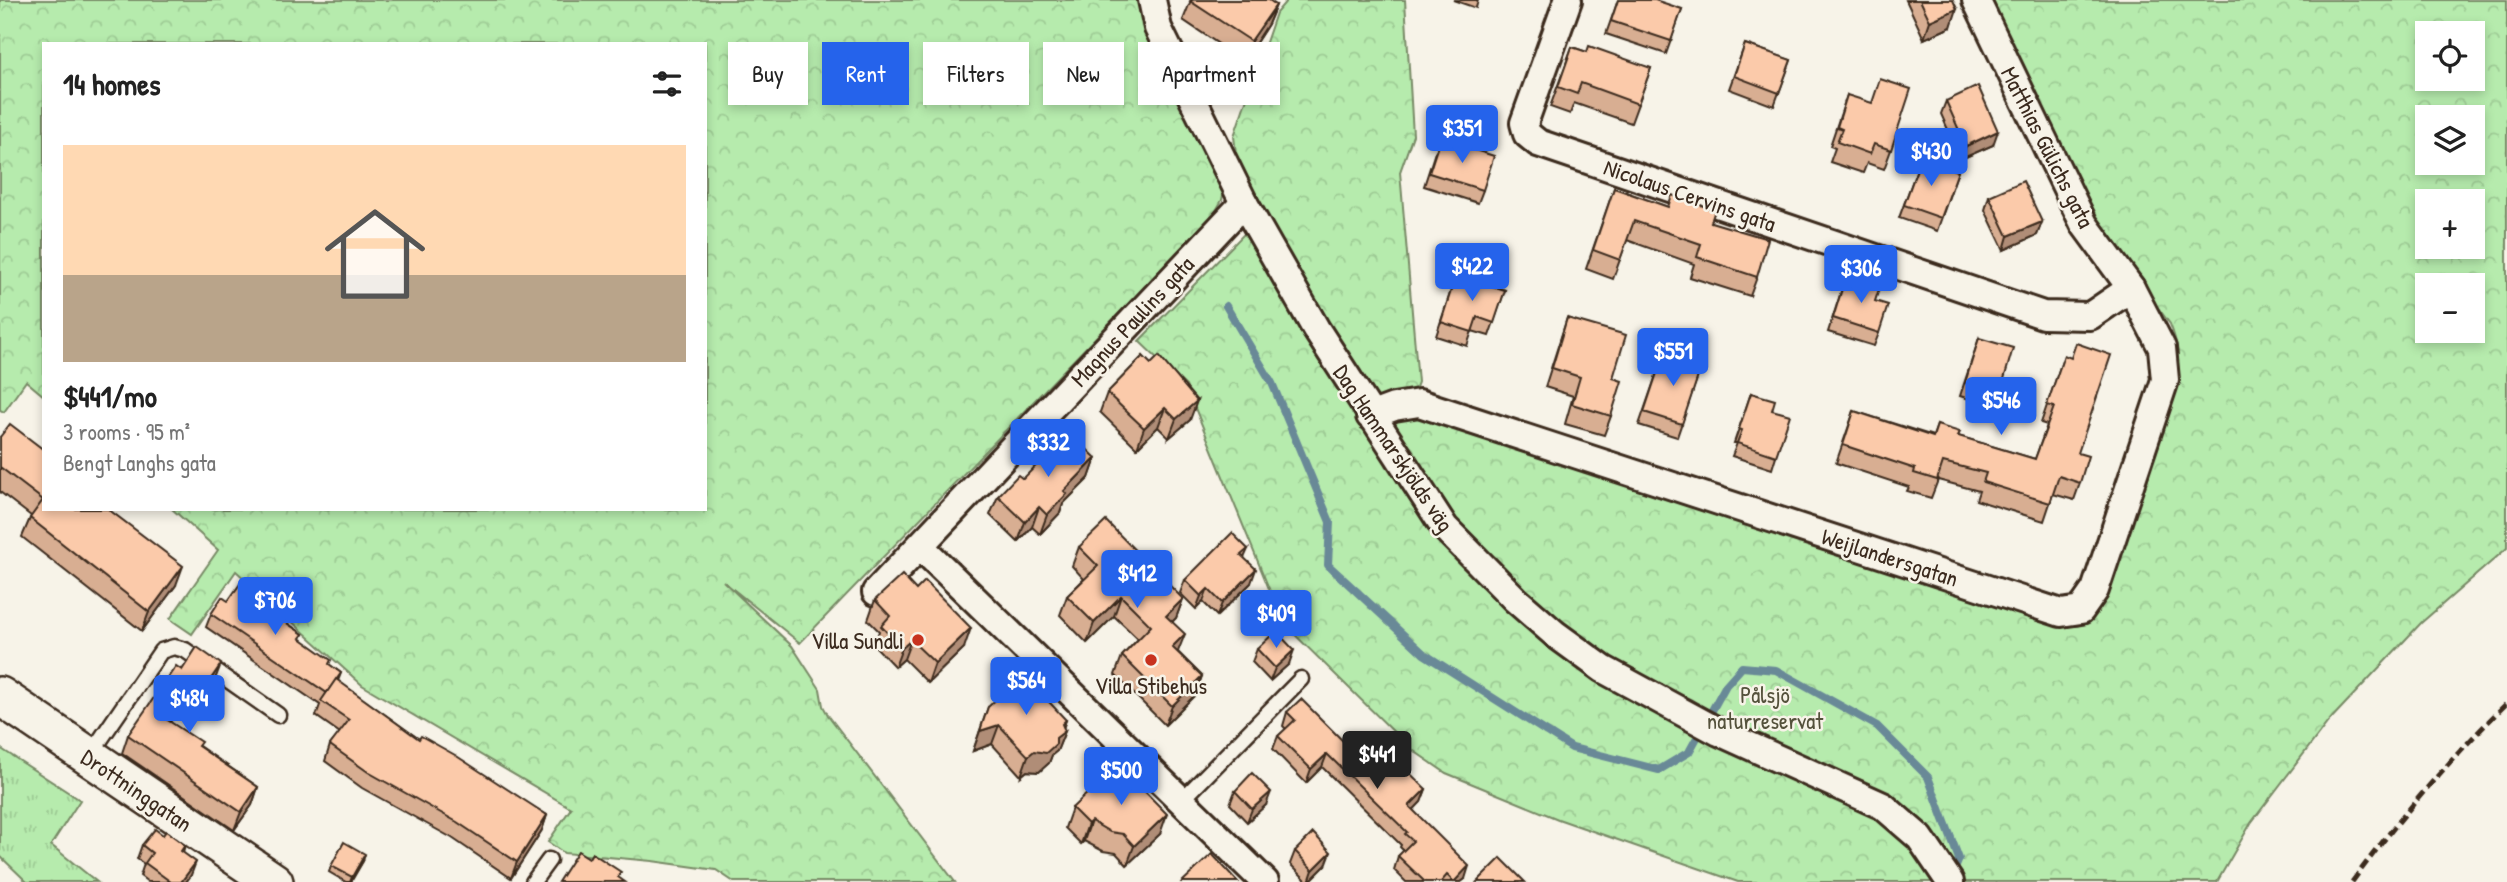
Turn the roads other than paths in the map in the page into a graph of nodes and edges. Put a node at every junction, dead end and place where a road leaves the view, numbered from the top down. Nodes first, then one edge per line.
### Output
1 (1152, 0) edge
2 (1568, 0) edge
3 (1976, 0) edge
4 (1244, 203) junction
5 (2131, 288) junction
6 (1370, 416) junction
7 (920, 546) junction
8 (876, 593) dead end
9 (1301, 679) dead end
10 (0, 696) edge
11 (278, 715) dead end
12 (89, 758) junction
13 (1181, 801) junction
14 (549, 860) dead end
15 (1945, 873) edge
16 (274, 882) edge
17 (533, 882) edge
18 (1265, 882) edge

1 - 4 street, Dag Hammarskjölds väg
2 - 5 street, Nicolaus Cervins gata
3 - 5 street, Matthias Gülichs gata
4 - 6 street, Dag Hammarskjölds väg
4 - 7 street, Magnus Paulins gata
5 - 6 street, Weijlandersgatan
6 - 15 street, Dag Hammarskjölds väg
7 - 8 street, Magnus Paulins gata
7 - 13 street
9 - 13 lane
10 - 12 street, Drottninggatan
11 - 12 lane
12 - 16 street, Drottninggatan
13 - 18 street
14 - 17 lane

